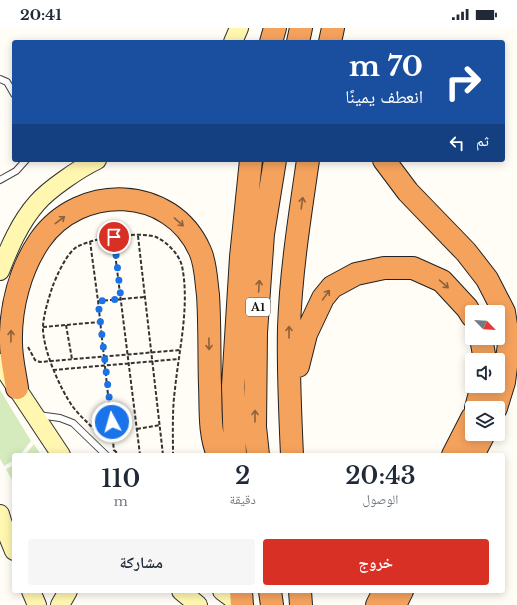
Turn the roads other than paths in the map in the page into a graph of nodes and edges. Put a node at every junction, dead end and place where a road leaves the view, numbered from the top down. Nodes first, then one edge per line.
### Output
1 (239, 28) edge
2 (275, 28) edge
3 (301, 28) edge
4 (333, 28) edge
5 (343, 28) edge
6 (234, 40) edge
7 (272, 40) edge
8 (298, 40) edge
9 (330, 40) edge
10 (343, 40) edge
11 (0, 79) edge
12 (12, 91) edge
13 (24, 162) edge
14 (94, 162) edge
15 (252, 162) edge
16 (275, 162) edge
17 (308, 162) edge
18 (386, 162) edge
19 (0, 180) edge
20 (37, 203) junction
21 (0, 252) edge
22 (0, 271) edge
23 (465, 306) edge
24 (0, 363) edge
25 (17, 388) junction
26 (498, 401) edge
27 (290, 411) junction
28 (34, 414) junction
29 (465, 432) edge
30 (480, 441) edge
31 (60, 453) edge
32 (104, 453) edge
33 (217, 453) edge
34 (235, 453) edge
35 (258, 453) edge
36 (292, 453) edge
37 (454, 453) edge
38 (474, 453) edge
39 (0, 499) edge
40 (0, 514) edge
41 (12, 518) edge
42 (12, 545) edge
43 (32, 593) edge
44 (44, 593) edge
45 (67, 593) edge
46 (225, 593) edge
47 (241, 593) edge
48 (270, 593) edge
49 (300, 593) edge
50 (383, 593) edge
51 (401, 593) edge
52 (37, 605) edge
53 (47, 605) edge
54 (60, 605) edge
55 (241, 605) edge
56 (272, 605) edge
57 (301, 605) edge
58 (377, 605) edge
59 (395, 605) edge

1 - 6 main road
2 - 7 highway
3 - 8 highway
4 - 9 highway
5 - 10 highway
11 - 12 lane
13 - 19 lane
14 - 20 main road
15 - 34 highway, A1
35 -> 16 highway, A1
27 -> 17 highway
18 - 26 highway
20 - 21 main road
20 - 22 main road
27 -> 23 highway
24 - 25 main road
25 - 28 main road
25 -> 33 highway
27 - 36 highway
28 - 31 main road
28 - 32 lane
29 - 37 highway
30 - 38 highway
39 - 41 main road
40 - 42 main road
43 - 52 main road
44 - 53 main road
45 - 54 main road
46 - 55 main road
47 - 55 highway
48 - 56 highway
49 - 57 highway
50 - 58 highway
51 - 59 highway

